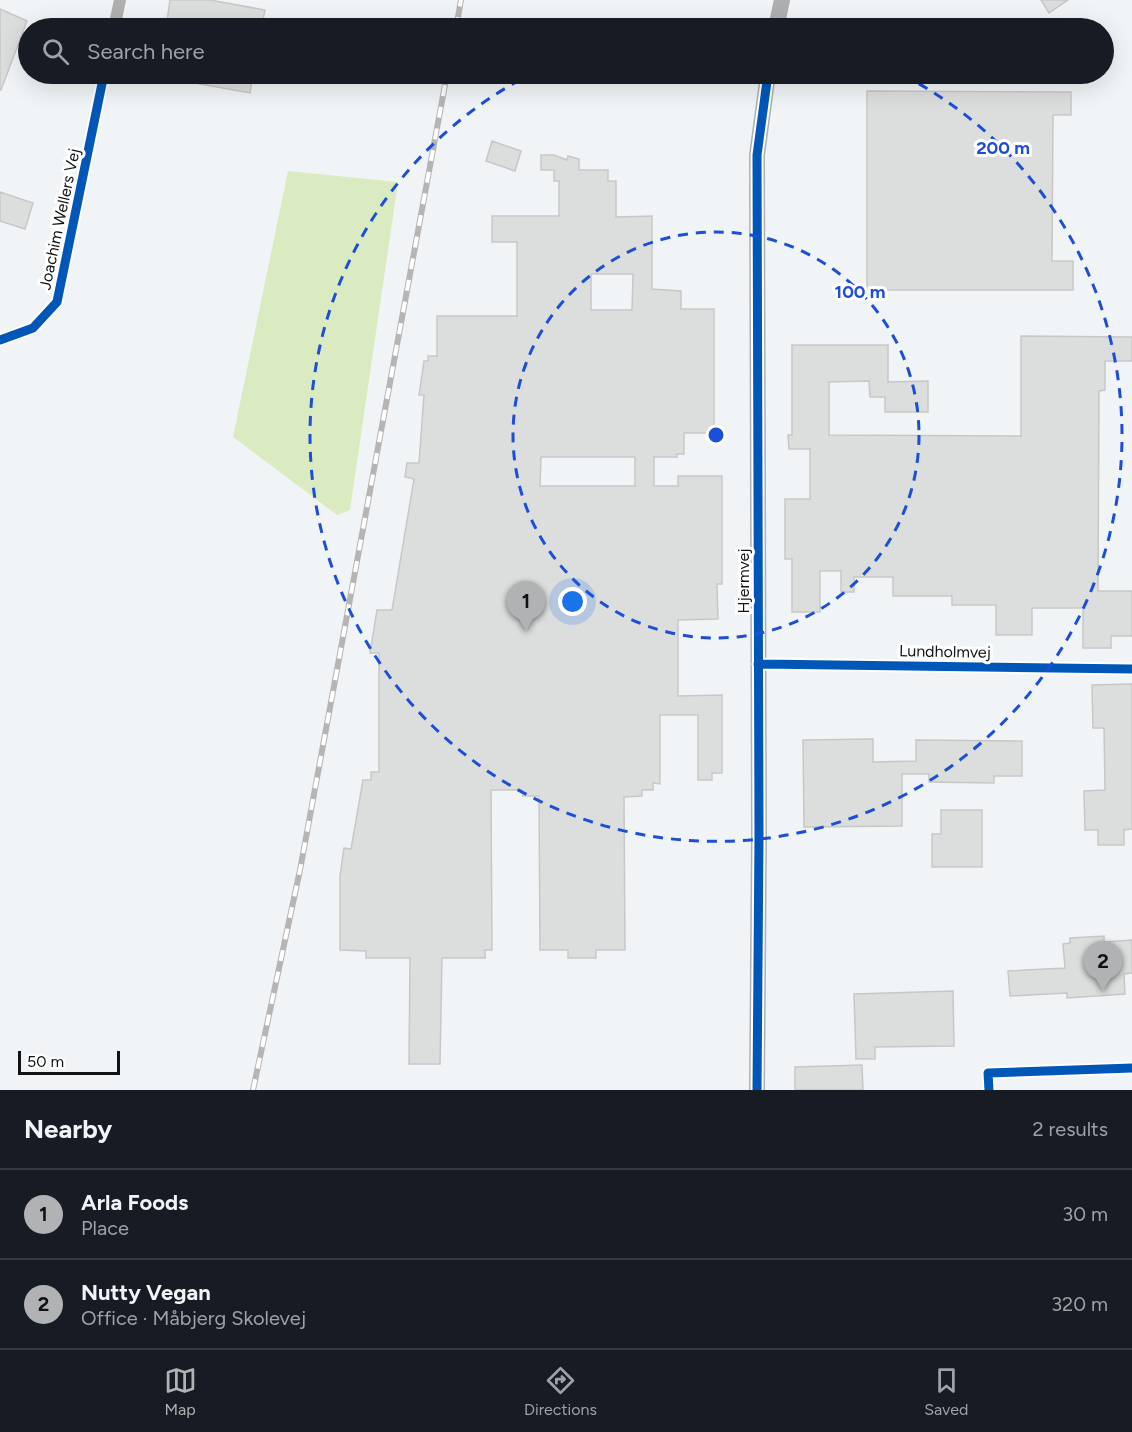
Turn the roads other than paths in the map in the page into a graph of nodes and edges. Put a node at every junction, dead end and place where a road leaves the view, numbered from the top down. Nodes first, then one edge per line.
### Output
1 (120, 0) edge
2 (782, 0) edge
3 (116, 18) edge
4 (778, 18) edge
5 (102, 84) edge
6 (767, 84) edge
7 (0, 340) edge
8 (758, 664) junction
9 (1132, 669) edge
10 (1132, 1068) edge
11 (757, 1090) edge
12 (989, 1090) edge

1 - 3 street
2 - 4 street
5 - 7 street, Joachim Wellers Vej
6 - 8 street, Hjermvej
8 - 9 street, Lundholmvej
8 - 11 street, Hjermvej
10 - 12 street

